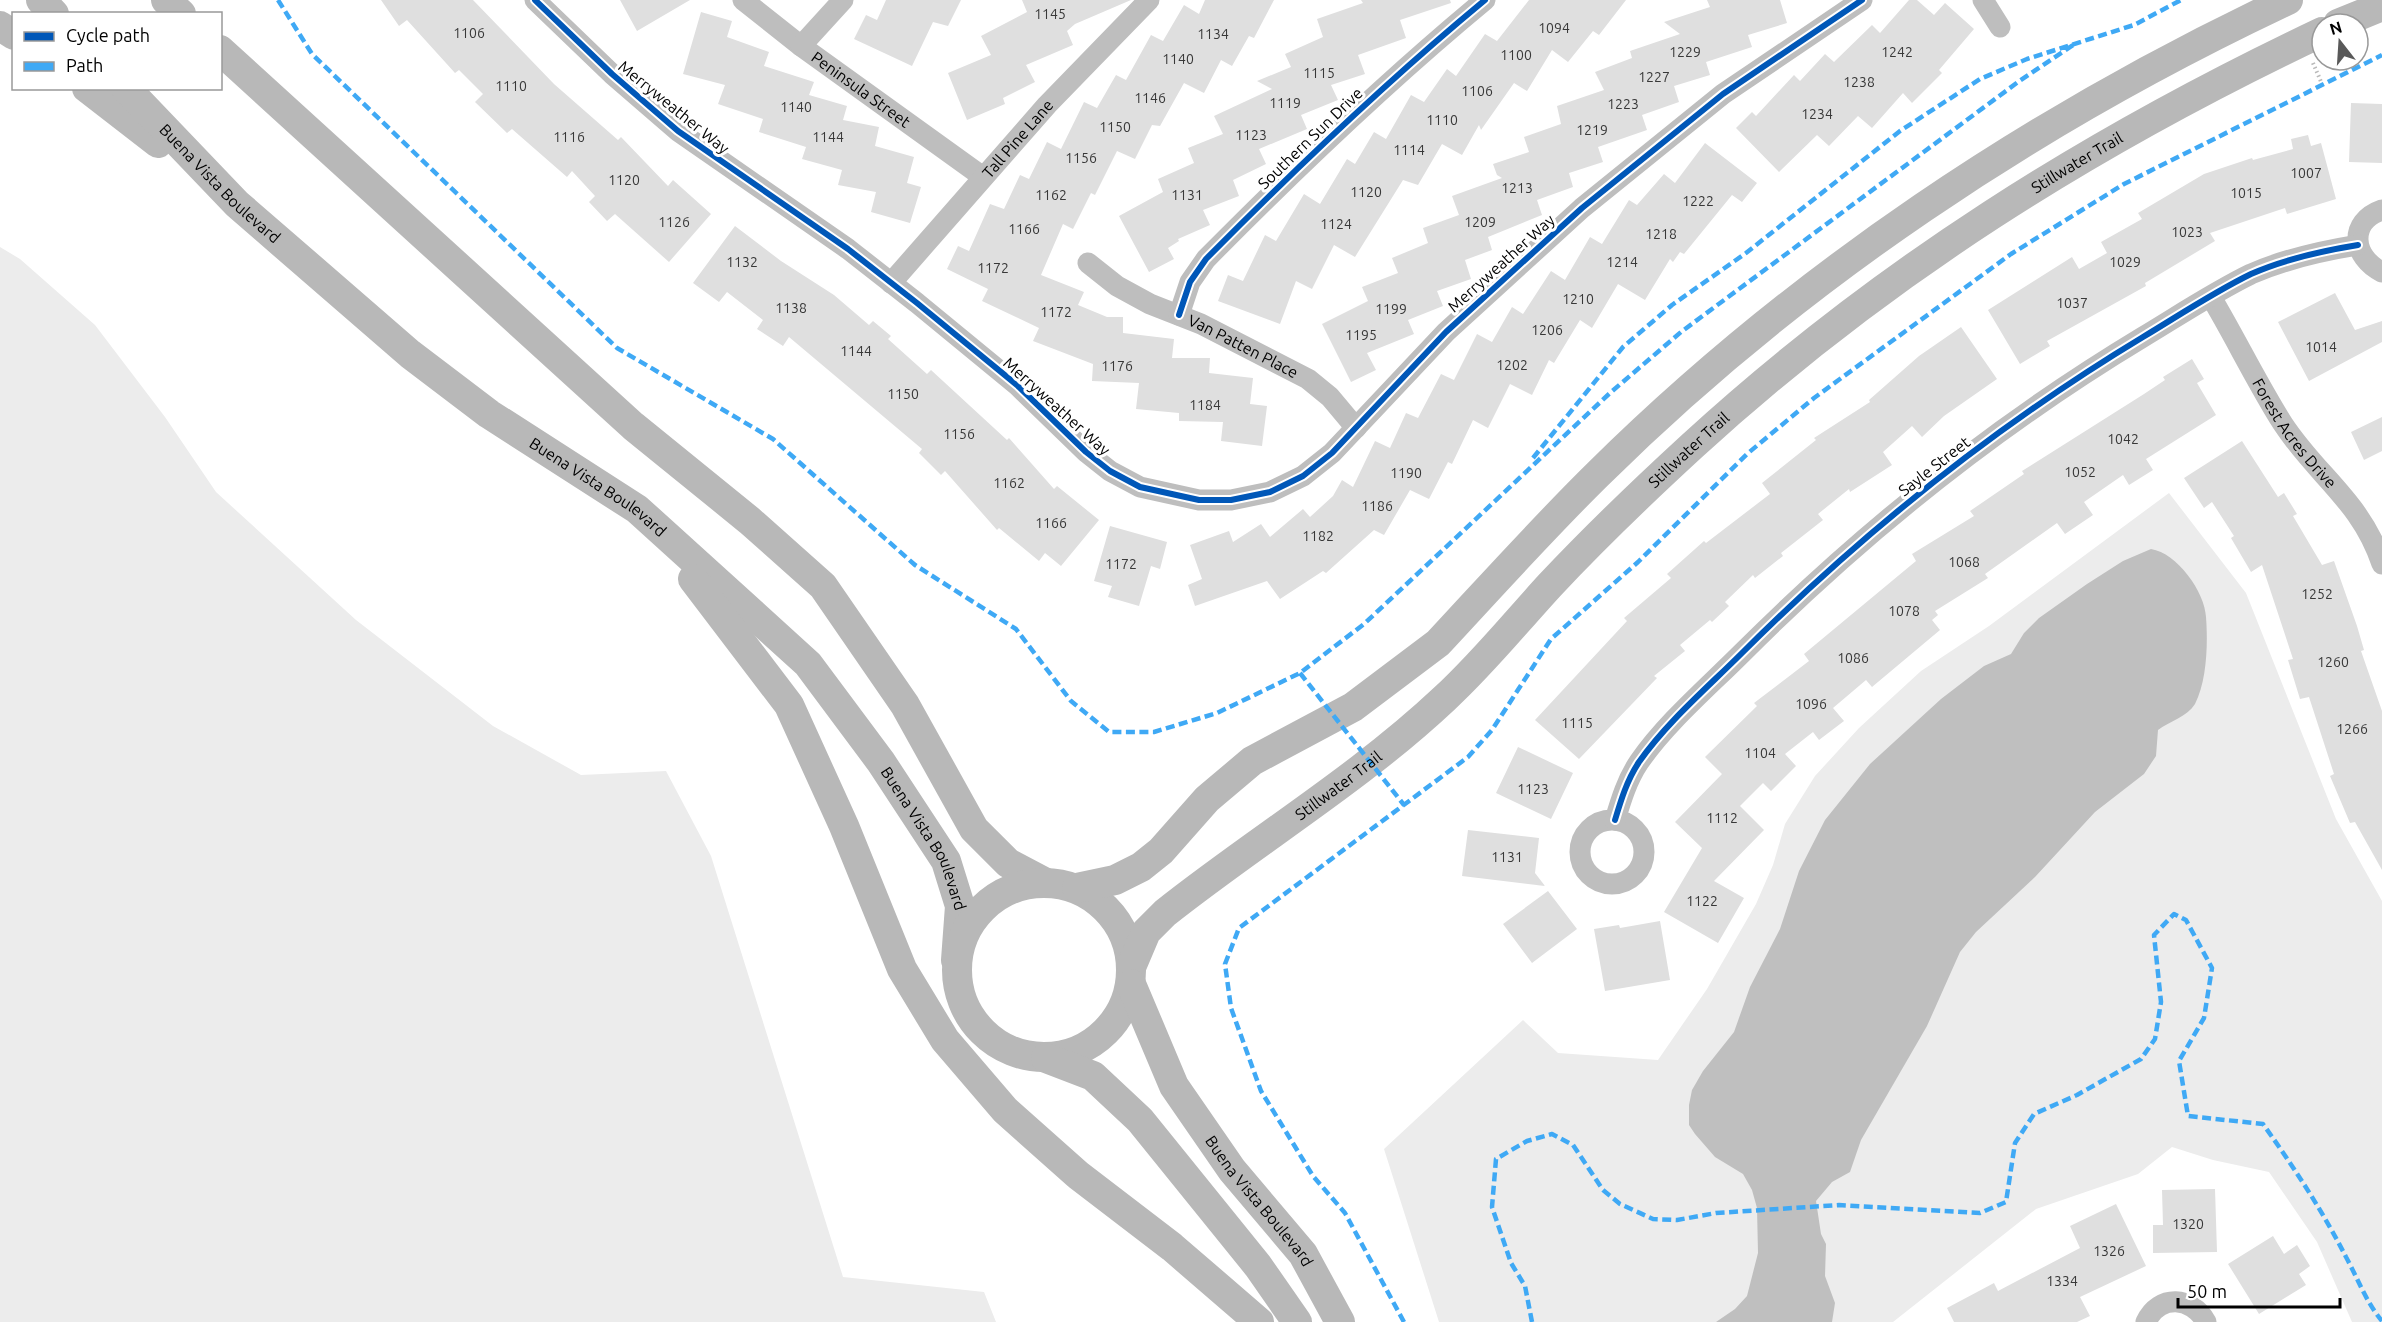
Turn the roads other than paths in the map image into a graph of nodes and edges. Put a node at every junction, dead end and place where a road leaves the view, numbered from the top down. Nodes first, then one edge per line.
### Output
1 (41, 0) edge
2 (166, 0) edge
3 (535, 0) edge
4 (743, 0) edge
5 (843, 0) edge
6 (1149, 0) edge
7 (1485, 0) edge
8 (1862, 0) edge
9 (1983, 0) edge
10 (2288, 0) edge
11 (2382, 6) edge
12 (52, 12) edge
13 (178, 12) edge
14 (2367, 12) edge
15 (2000, 27) dead end
16 (2310, 38) edge
17 (801, 46) junction
18 (222, 52) edge
19 (90, 90) edge
20 (128, 90) edge
21 (983, 177) junction
22 (237, 204) junction
23 (2382, 210) edge
24 (2358, 245) junction
25 (1088, 263) dead end
26 (2382, 272) edge
27 (891, 283) junction
28 (2211, 297) junction
29 (1179, 315) junction
30 (1356, 428) junction
31 (637, 509) junction
32 (2377, 533) edge
33 (2382, 564) edge
34 (1615, 820) dead end
35 (1046, 883) junction
36 (1077, 888) junction
37 (956, 960) junction
38 (1131, 975) junction
39 (1043, 1057) junction
40 (1258, 1322) edge
41 (1297, 1322) edge
42 (1340, 1322) edge
43 (2146, 1322) edge
44 (2206, 1322) edge

1 - 12 main road
2 - 13 main road
3 - 27 street, Merryweather Way
4 - 17 street, Peninsula Street
5 - 17 street
6 - 21 street, Tall Pine Lane
7 - 29 street, Southern Sun Drive
8 - 30 street, Merryweather Way
9 - 15 street
10 - 36 main road
11 - 14 main road
16 - 38 main road, Stillwater Trail
17 - 21 street, Peninsula Street
18 - 35 main road, Buena Vista Boulevard
19 - 22 main road
20 - 22 main road, Buena Vista Boulevard
21 - 27 street, Tall Pine Lane
22 - 31 main road, Buena Vista Boulevard
23 - 24 street
24 - 26 street
24 - 28 street, Sayle Street
25 - 29 street, Van Patten Place
27 - 30 street, Merryweather Way
28 - 32 street, Forest Acres Drive
28 - 34 street, Sayle Street
29 - 30 street, Van Patten Place
31 - 37 main road, Buena Vista Boulevard
31 - 40 main road
32 - 33 street, Forest Acres Drive
35 - 36 main road, Buena Vista Boulevard
35 - 37 main road, Buena Vista Boulevard
36 - 38 main road, Buena Vista Boulevard
37 - 39 main road, Buena Vista Boulevard
38 - 39 main road, Buena Vista Boulevard
38 - 42 main road, Buena Vista Boulevard
39 - 41 main road, Buena Vista Boulevard
43 - 44 street

